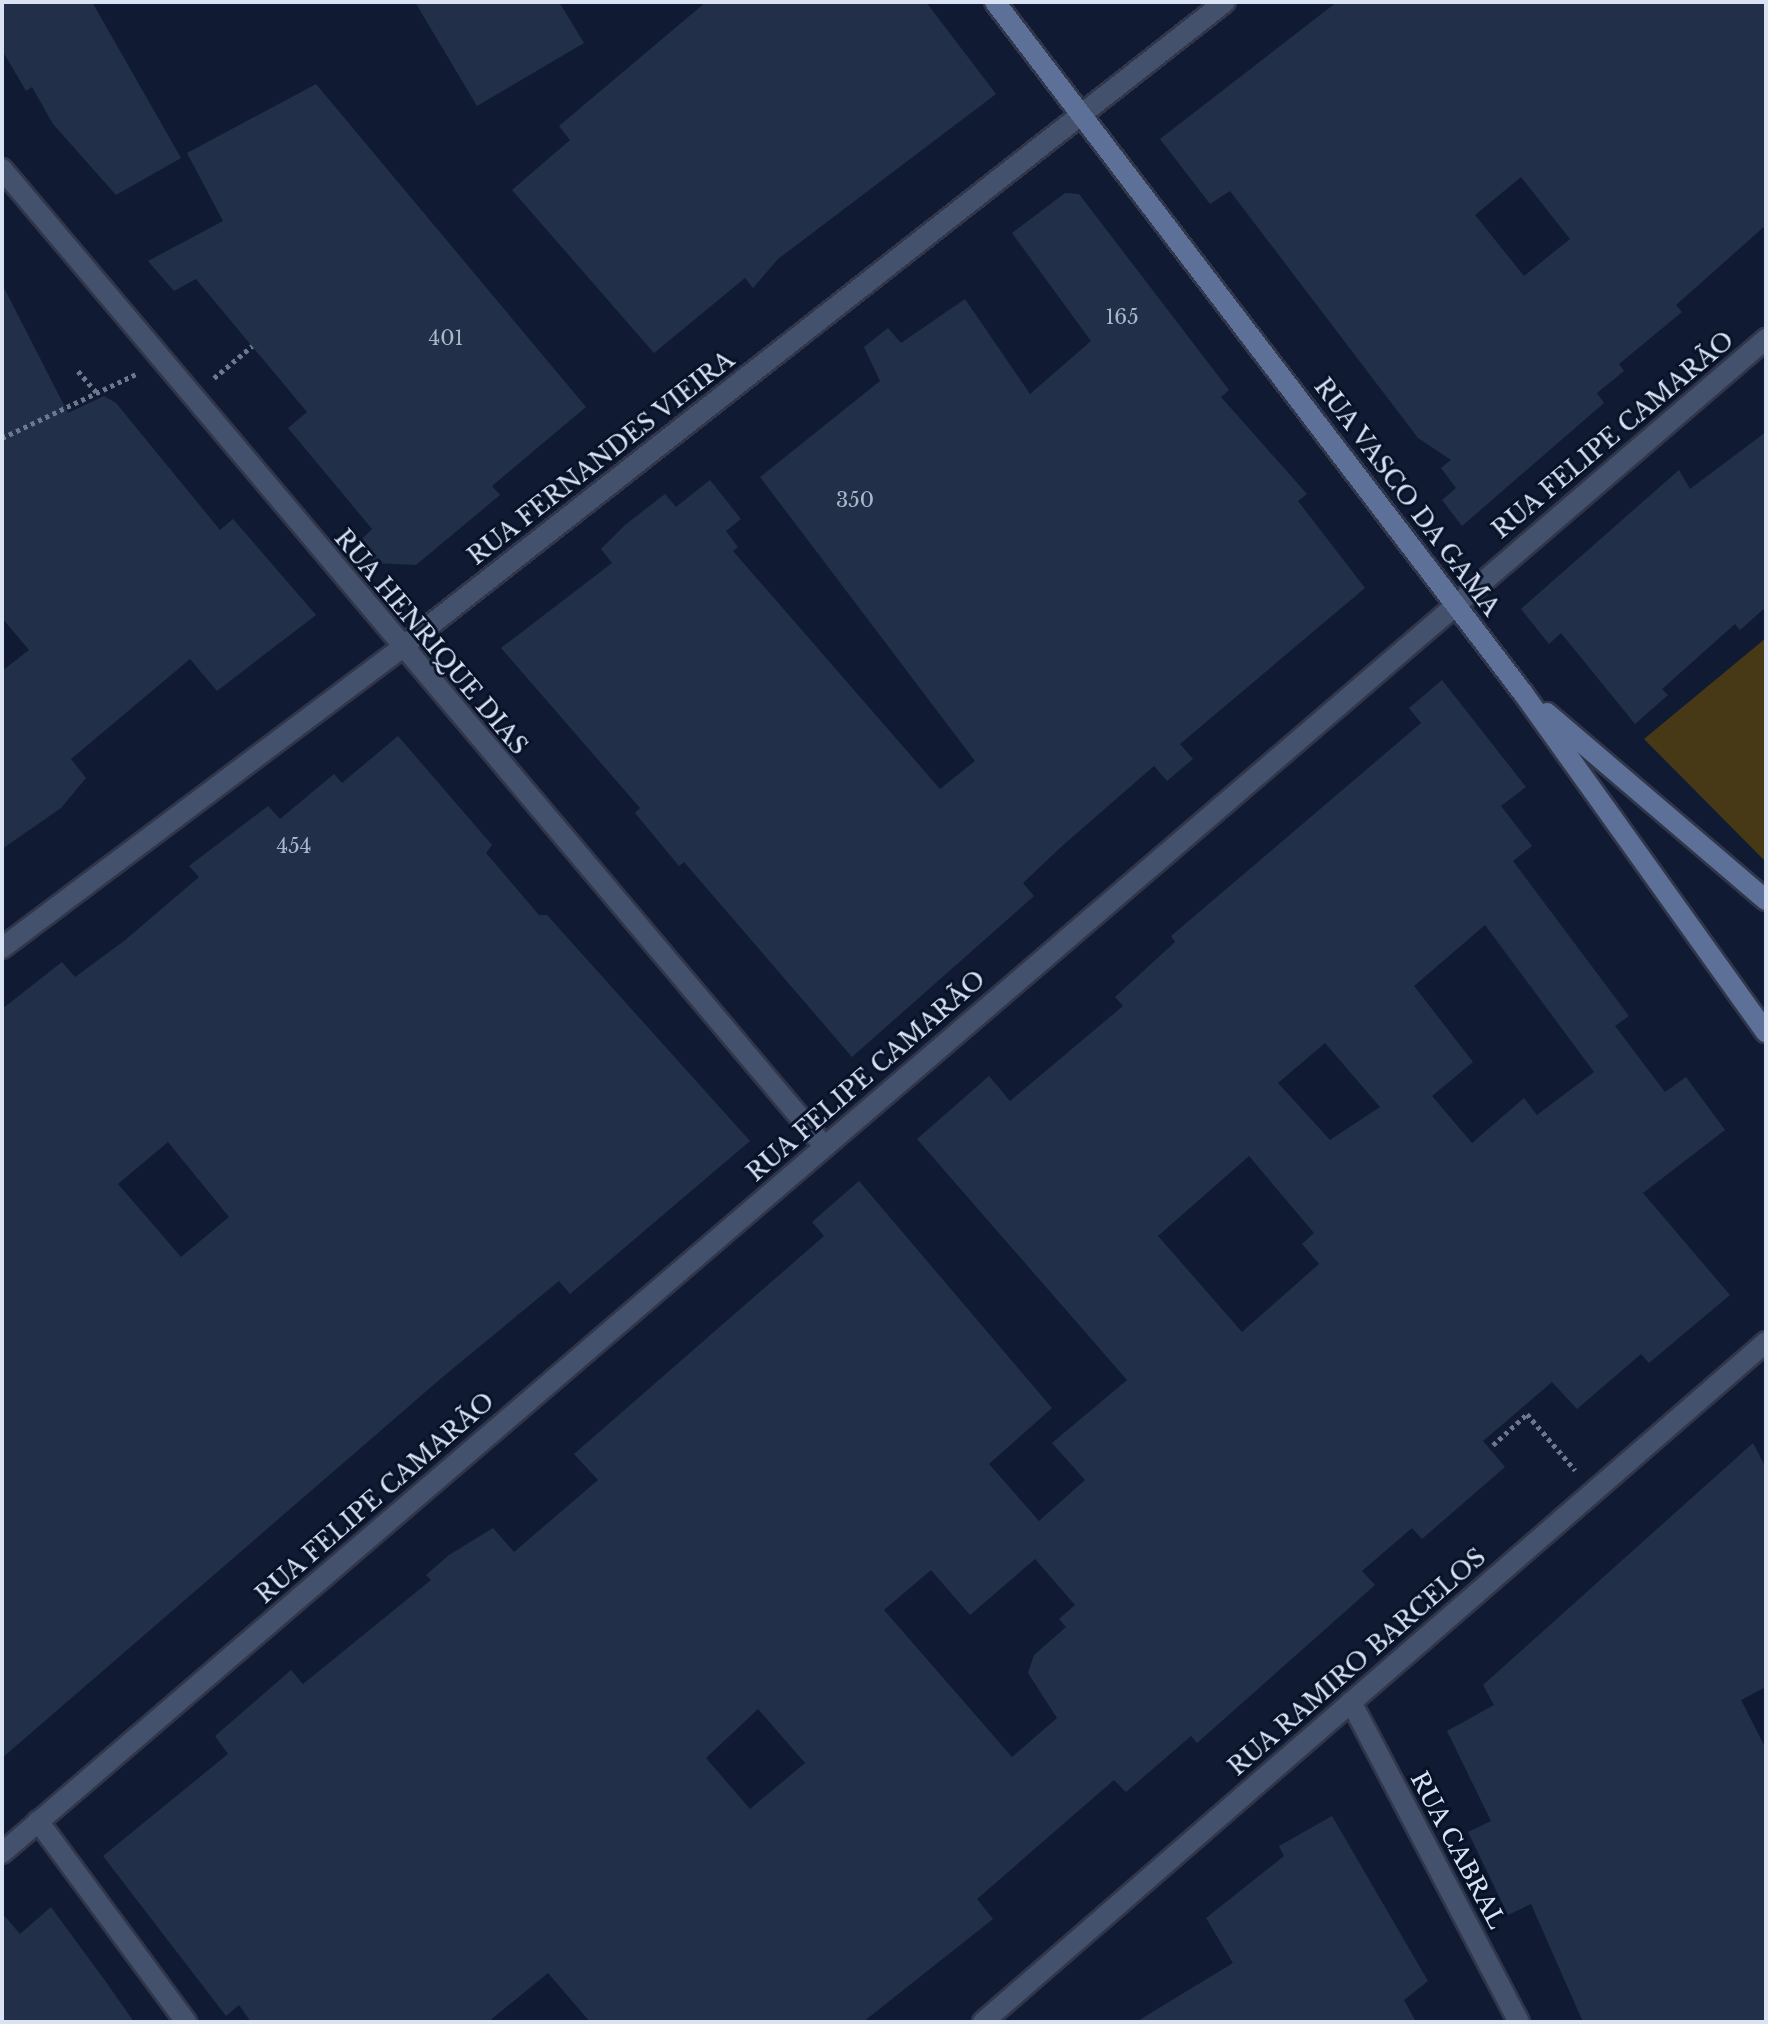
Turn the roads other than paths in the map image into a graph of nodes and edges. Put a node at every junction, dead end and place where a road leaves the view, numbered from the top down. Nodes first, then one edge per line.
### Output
1 (995, 2) edge
2 (1225, 2) edge
3 (1082, 115) junction
4 (2, 169) edge
5 (1766, 339) edge
6 (1455, 603) junction
7 (401, 648) junction
8 (1523, 693) junction
9 (1766, 900) edge
10 (2, 948) edge
11 (1766, 1032) edge
12 (824, 1146) junction
13 (1766, 1342) edge
14 (1351, 1702) junction
15 (38, 1821) junction
16 (2, 1853) edge
17 (186, 2022) edge
18 (983, 2022) edge
19 (1519, 2022) edge

1 - 3 main road, RUA VASCO DA GAMA
2 - 3 street, RUA FERNANDES VIEIRA
3 - 6 main road, RUA VASCO DA GAMA
3 - 7 street, RUA FERNANDES VIEIRA
4 - 7 street, RUA HENRIQUE DIAS
5 - 6 street, RUA FELIPE CAMARÃO
6 - 8 main road, RUA VASCO DA GAMA
6 - 12 street, RUA FELIPE CAMARÃO
7 - 10 street, RUA FERNANDES VIEIRA
7 - 12 street, RUA HENRIQUE DIAS
8 - 9 main road
8 - 11 main road, RUA VASCO DA GAMA
12 - 15 street, RUA FELIPE CAMARÃO
13 - 14 street, RUA RAMIRO BARCELOS
14 - 18 street, RUA RAMIRO BARCELOS
14 - 19 street, RUA CABRAL
15 - 16 street, RUA FELIPE CAMARÃO
15 - 17 street

